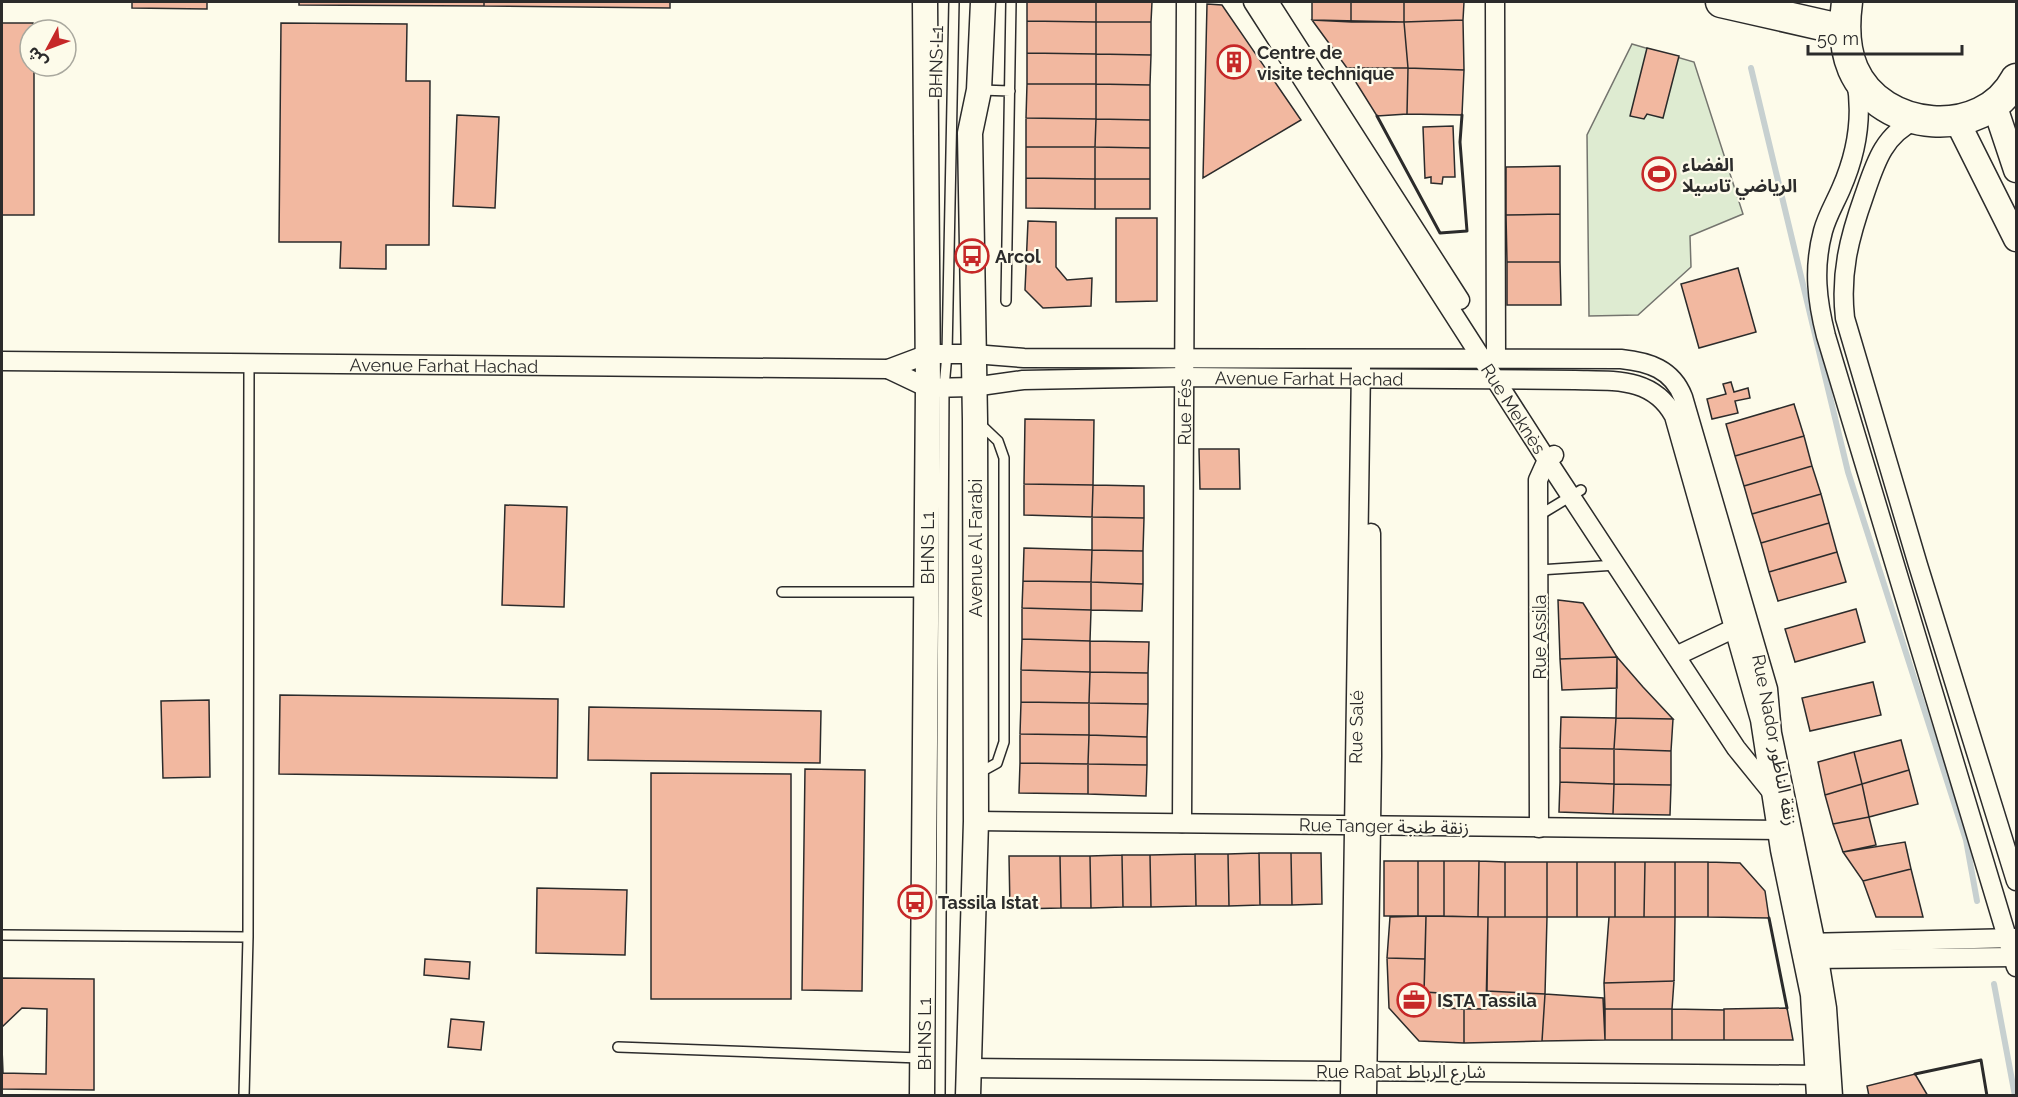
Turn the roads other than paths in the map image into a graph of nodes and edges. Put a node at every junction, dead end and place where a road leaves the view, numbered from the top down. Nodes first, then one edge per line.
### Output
1 (925, 2) edge
2 (948, 2) edge
3 (954, 2) edge
4 (982, 2) edge
5 (1011, 2) edge
6 (1186, 2) edge
7 (1253, 2) edge
8 (1269, 2) edge
9 (1495, 2) edge
10 (1721, 2) edge
11 (1846, 16) edge
12 (1853, 70) junction
13 (2016, 79) edge
14 (979, 90) junction
15 (1010, 91) junction
16 (1994, 104) junction
17 (1916, 120) junction
18 (1957, 121) junction
19 (2016, 170) edge
20 (2016, 239) edge
21 (1006, 301) dead end
22 (939, 354) junction
23 (974, 354) junction
24 (1365, 359) junction
25 (1490, 359) junction
26 (1621, 359) joint
27 (2, 362) edge
28 (249, 364) junction
29 (1184, 368) junction
30 (888, 369) junction
31 (1365, 379) junction
32 (1502, 380) junction
33 (1627, 381) joint
34 (974, 387) junction
35 (938, 388) junction
36 (1552, 457) junction
37 (1576, 493) junction
38 (1538, 516) junction
39 (1616, 565) junction
40 (1539, 570) junction
41 (782, 592) dead end
42 (926, 592) junction
43 (1735, 628) junction
44 (1681, 653) junction
45 (1766, 765) junction
46 (1776, 784) junction
47 (976, 821) junction
48 (1182, 824) junction
49 (1363, 826) junction
50 (1539, 828) junction
51 (1785, 830) junction
52 (2016, 881) edge
53 (2, 935) edge
54 (248, 937) junction
55 (2013, 938) edge
56 (1810, 951) junction
57 (2016, 961) edge
58 (618, 1047) dead end
59 (923, 1058) junction
60 (969, 1068) junction
61 (1359, 1071) junction
62 (1824, 1075) junction
63 (244, 1095) edge
64 (922, 1095) edge
65 (939, 1095) edge
66 (969, 1095) edge
67 (1350, 1095) edge
68 (1367, 1095) edge
69 (1816, 1095) edge
70 (1833, 1095) edge

1 - 22 street
2 - 22 lane, BHNS L1
3 - 22 lane, BHNS L1
4 - 14 street, Avenue Al Farabi
5 - 15 lane
6 - 29 street, Rue Fés
7 - 25 street, Rue Meknès
8 - 25 street, Rue Meknès
9 - 25 street
10 - 11 main road
11 - 12 main road
12 - 17 main road
12 - 55 street
13 - 16 main road
14 - 15 lane
14 - 23 street, Avenue Al Farabi
15 - 21 lane
16 - 18 main road
16 - 19 street
17 - 18 main road
17 - 52 street
18 - 20 street
22 - 23 street, Avenue Farhat Hachad
22 - 30 street, Avenue Farhat Hachad
22 - 35 street
23 - 29 street, Avenue Farhat Hachad
23 - 34 street, Avenue Al Farabi
24 - 25 street, Avenue Farhat Hachad
24 - 29 street, Avenue Farhat Hachad
24 - 31 street, Rue Salé
25 - 26 street, Avenue Farhat Hachad
25 - 32 street, Rue Meknès
26 - 46 street, Rue Nador زنقة الناظور
27 - 28 street, Avenue Farhat Hachad
28 - 30 street, Avenue Farhat Hachad
28 - 54 lane
29 - 31 street, Avenue Farhat Hachad
29 - 34 street, Avenue Farhat Hachad
29 - 48 street, Rue Fés
30 - 35 street, Avenue Farhat Hachad
31 - 32 street, Avenue Farhat Hachad
31 - 49 street, Rue Salé
32 - 33 street, Avenue Farhat Hachad
32 - 36 street, Rue Meknès
33 - 43 street, Rue Nador زنقة الناظور
34 - 35 street, Avenue Farhat Hachad
34 - 47 street, Avenue Al Farabi
35 - 42 street
35 - 65 lane, BHNS L1
36 - 37 street, Rue Meknès
36 - 38 street, Rue Assila
37 - 38 lane
37 - 39 street, Rue Meknès
37 - 44 street, Rue Meknès
38 - 40 street, Rue Assila
39 - 40 lane
39 - 44 street, Rue Meknès
40 - 50 street, Rue Assila
41 - 42 lane
42 - 59 street
43 - 44 street
43 - 45 street, Rue Nador زنقة الناظور
44 - 45 street, Rue Meknès
44 - 46 street, Rue Meknès
45 - 46 street, Rue Meknès
46 - 51 street, Rue Nador زنقة الناظور
46 - 51 street, Rue Nador زنقة الناظور
47 - 48 street, Rue Tanger زنقة طنجة
47 - 60 street, Avenue Al Farabi
48 - 49 street, Rue Tanger زنقة طنجة
49 - 50 street, Rue Tanger زنقة طنجة
49 - 61 street, Rue Salé
50 - 51 street, Rue Tanger زنقة طنجة
51 - 56 street, Rue Nador زنقة الناظور
53 - 54 lane
54 - 63 lane
55 - 56 street
55 - 57 street
56 - 57 street
56 - 62 street, Rue Nador زنقة الناظور
58 - 59 lane
59 - 64 street
60 - 61 street, Rue Rabat شارع الرباط
60 - 66 street, Avenue Al Farabi
61 - 62 street, Rue Rabat شارع الرباط
61 - 67 street, Rue Salé
61 - 68 street, Rue Salé
62 - 69 street, Rue Nador زنقة الناظور
62 - 70 street, Rue Nador زنقة الناظور

